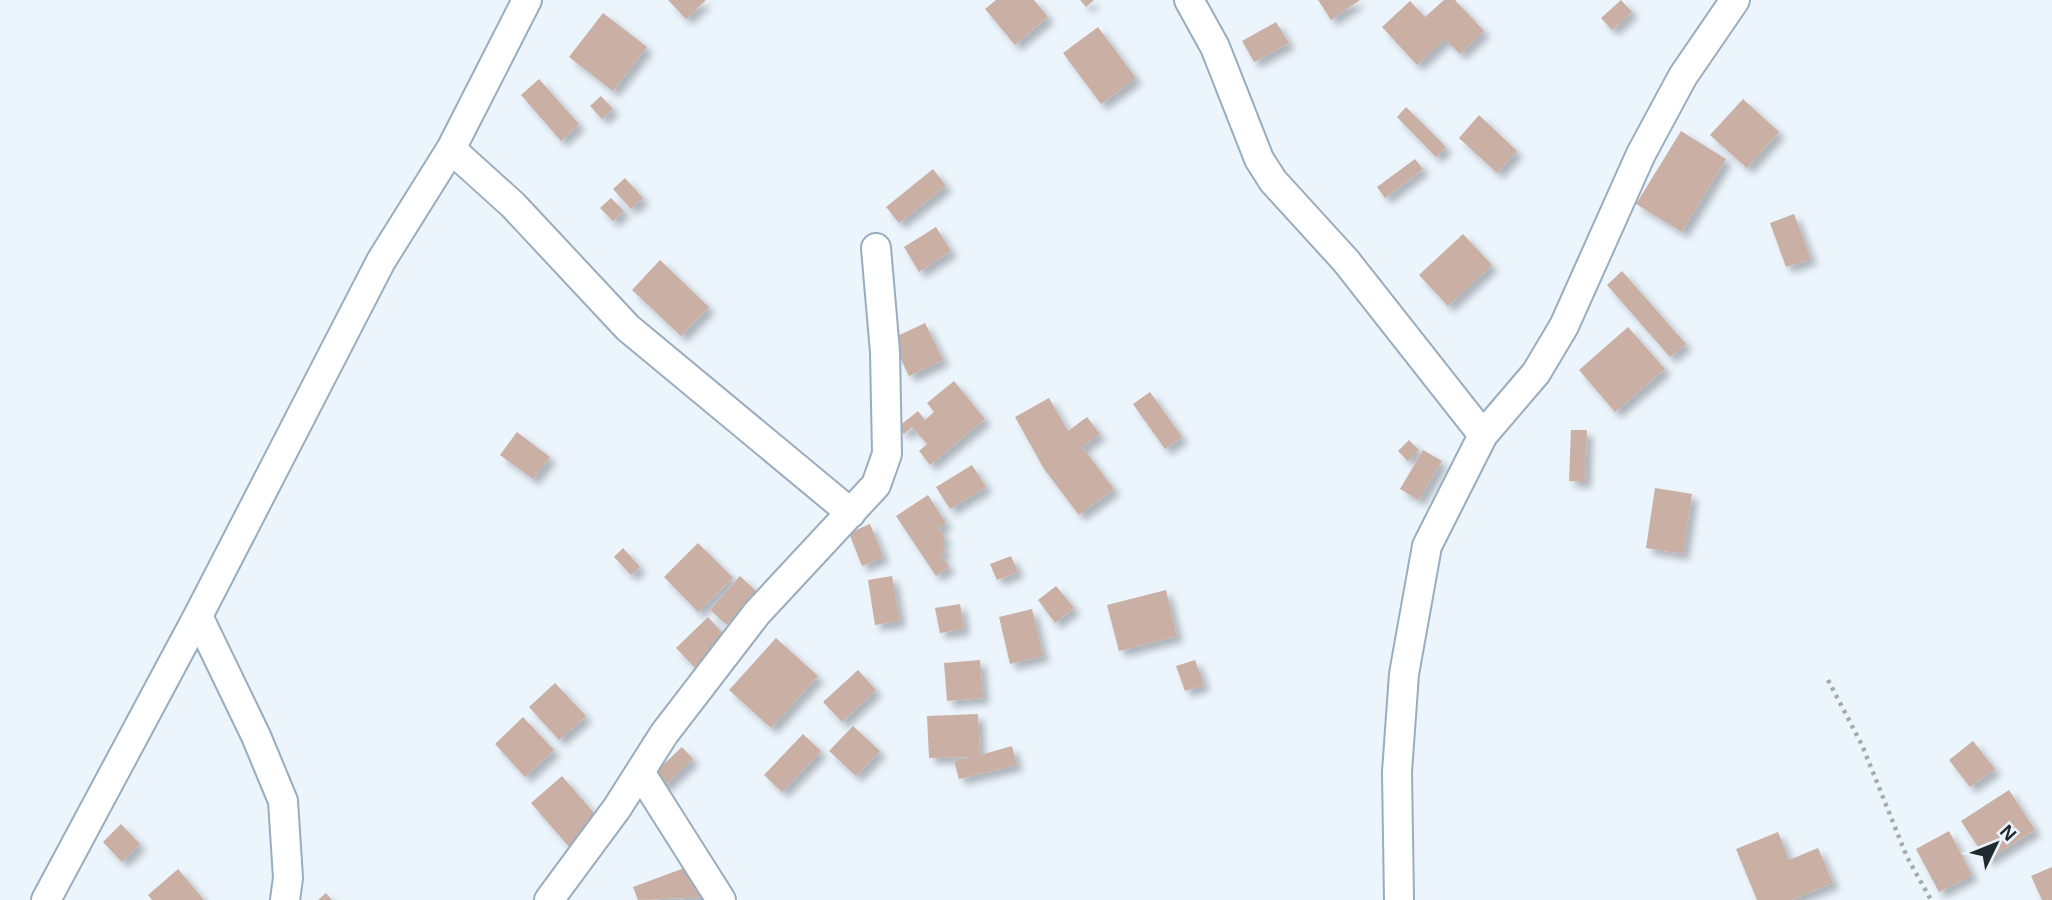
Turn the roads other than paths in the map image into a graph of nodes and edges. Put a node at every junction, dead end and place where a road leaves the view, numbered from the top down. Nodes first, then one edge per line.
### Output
1 (527, 0) edge
2 (1189, 0) edge
3 (1735, 0) edge
4 (452, 149) junction
5 (876, 248) dead end
6 (1483, 435) junction
7 (851, 513) junction
8 (198, 616) junction
9 (640, 772) junction
10 (46, 900) edge
11 (285, 900) edge
12 (549, 900) edge
13 (720, 900) edge
14 (1399, 900) edge

1 - 4 street
2 - 6 street
3 - 6 street
4 - 7 street
4 - 8 street
5 - 7 street
6 - 14 street
7 - 9 street
8 - 10 street
8 - 11 street
9 - 12 street
9 - 13 street

